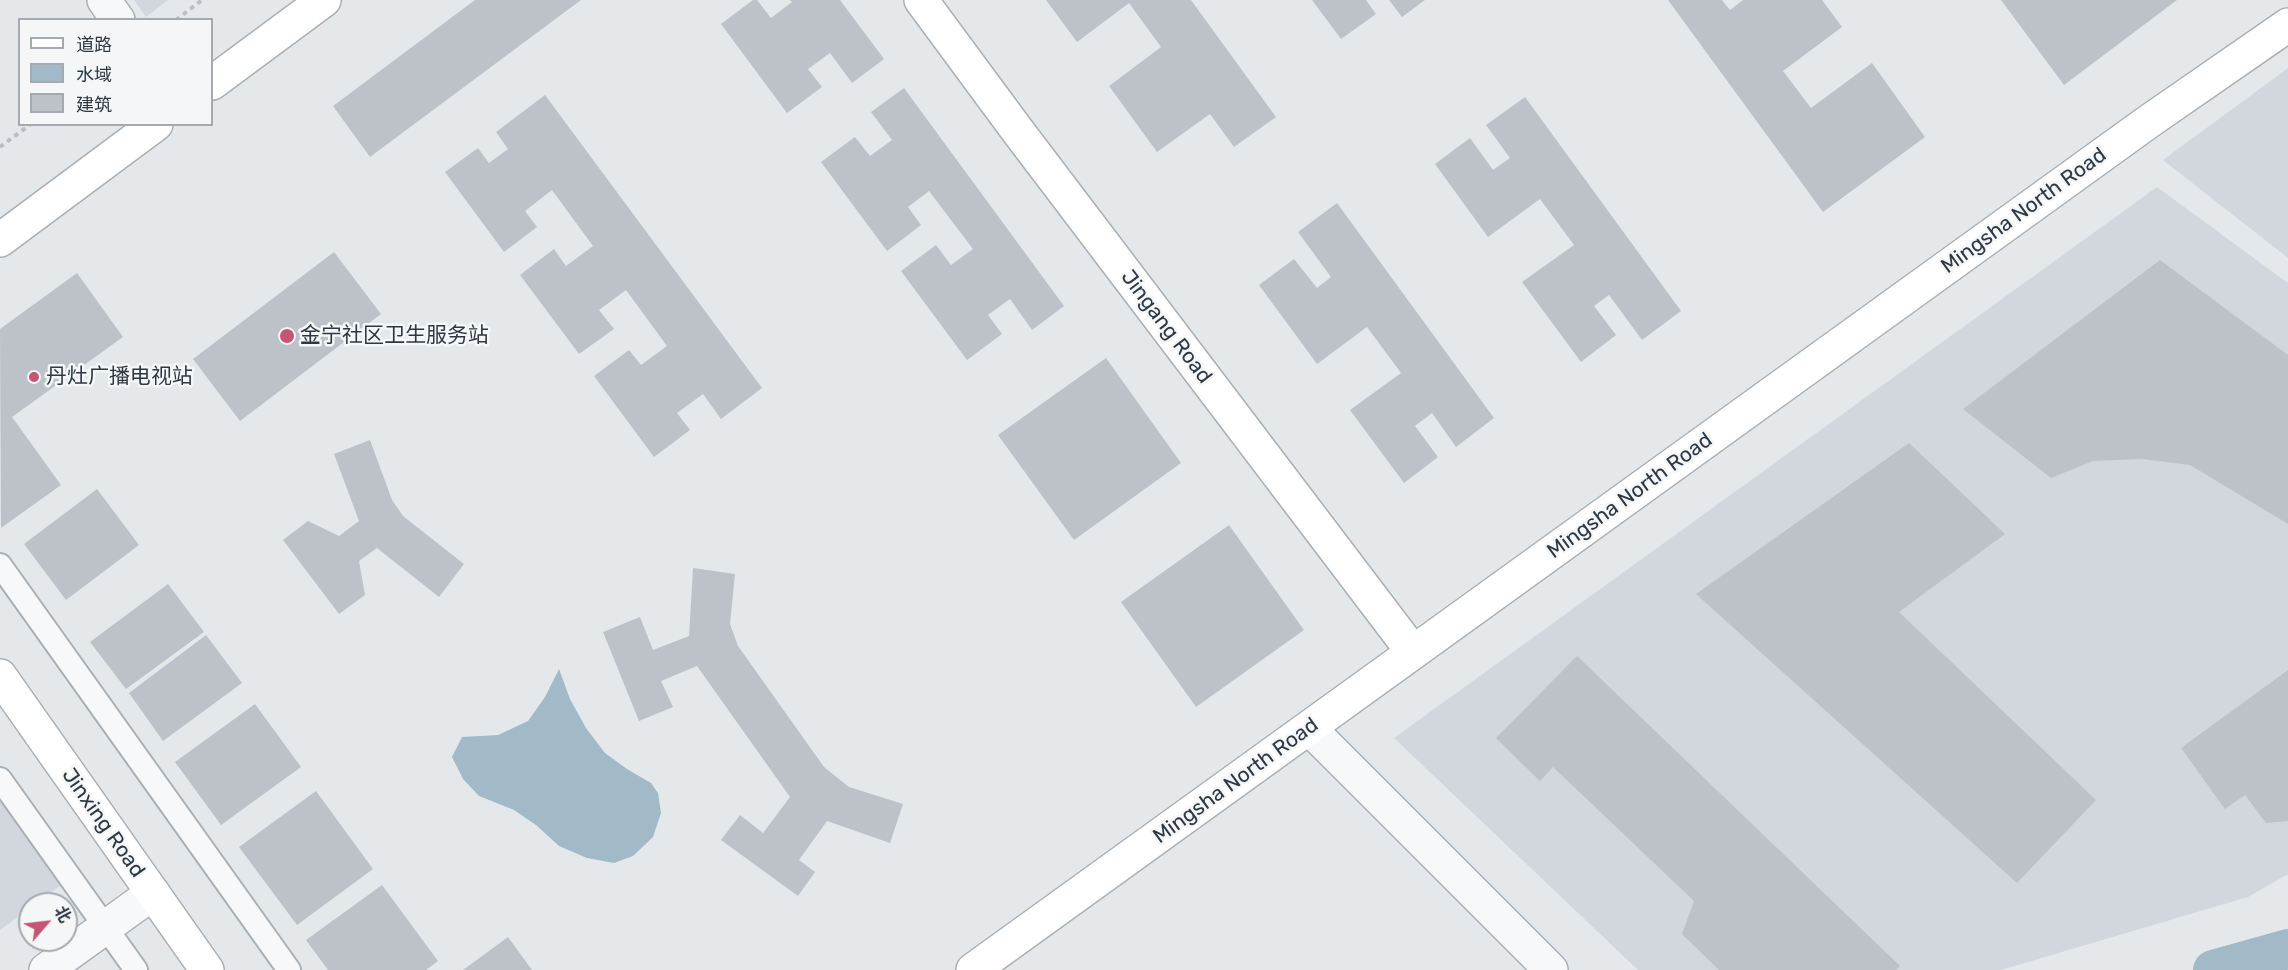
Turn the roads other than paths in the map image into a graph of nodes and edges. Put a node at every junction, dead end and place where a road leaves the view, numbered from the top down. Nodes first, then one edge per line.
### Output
1 (104, 0) edge
2 (324, 0) edge
3 (921, 0) edge
4 (117, 18) edge
5 (2288, 25) edge
6 (213, 82) edge
7 (153, 126) edge
8 (0, 240) edge
9 (0, 565) edge
10 (1413, 652) junction
11 (0, 676) edge
12 (1309, 728) junction
13 (0, 779) edge
14 (153, 893) junction
15 (106, 927) junction
16 (46, 970) edge
17 (136, 970) edge
18 (207, 970) edge
19 (289, 970) edge
20 (974, 970) edge
21 (1551, 970) edge

1 - 4 street
2 - 6 street
3 - 10 street, Jingang Road
5 - 10 street, Mingsha North Road
7 - 8 street
9 - 19 lane
10 - 12 street, Mingsha North Road
11 - 14 street, Jinxing Road
12 - 20 street, Mingsha North Road
12 - 21 street
13 - 15 lane
14 - 15 street
14 - 18 street, Jinxing Road
15 - 16 street
15 - 17 lane

